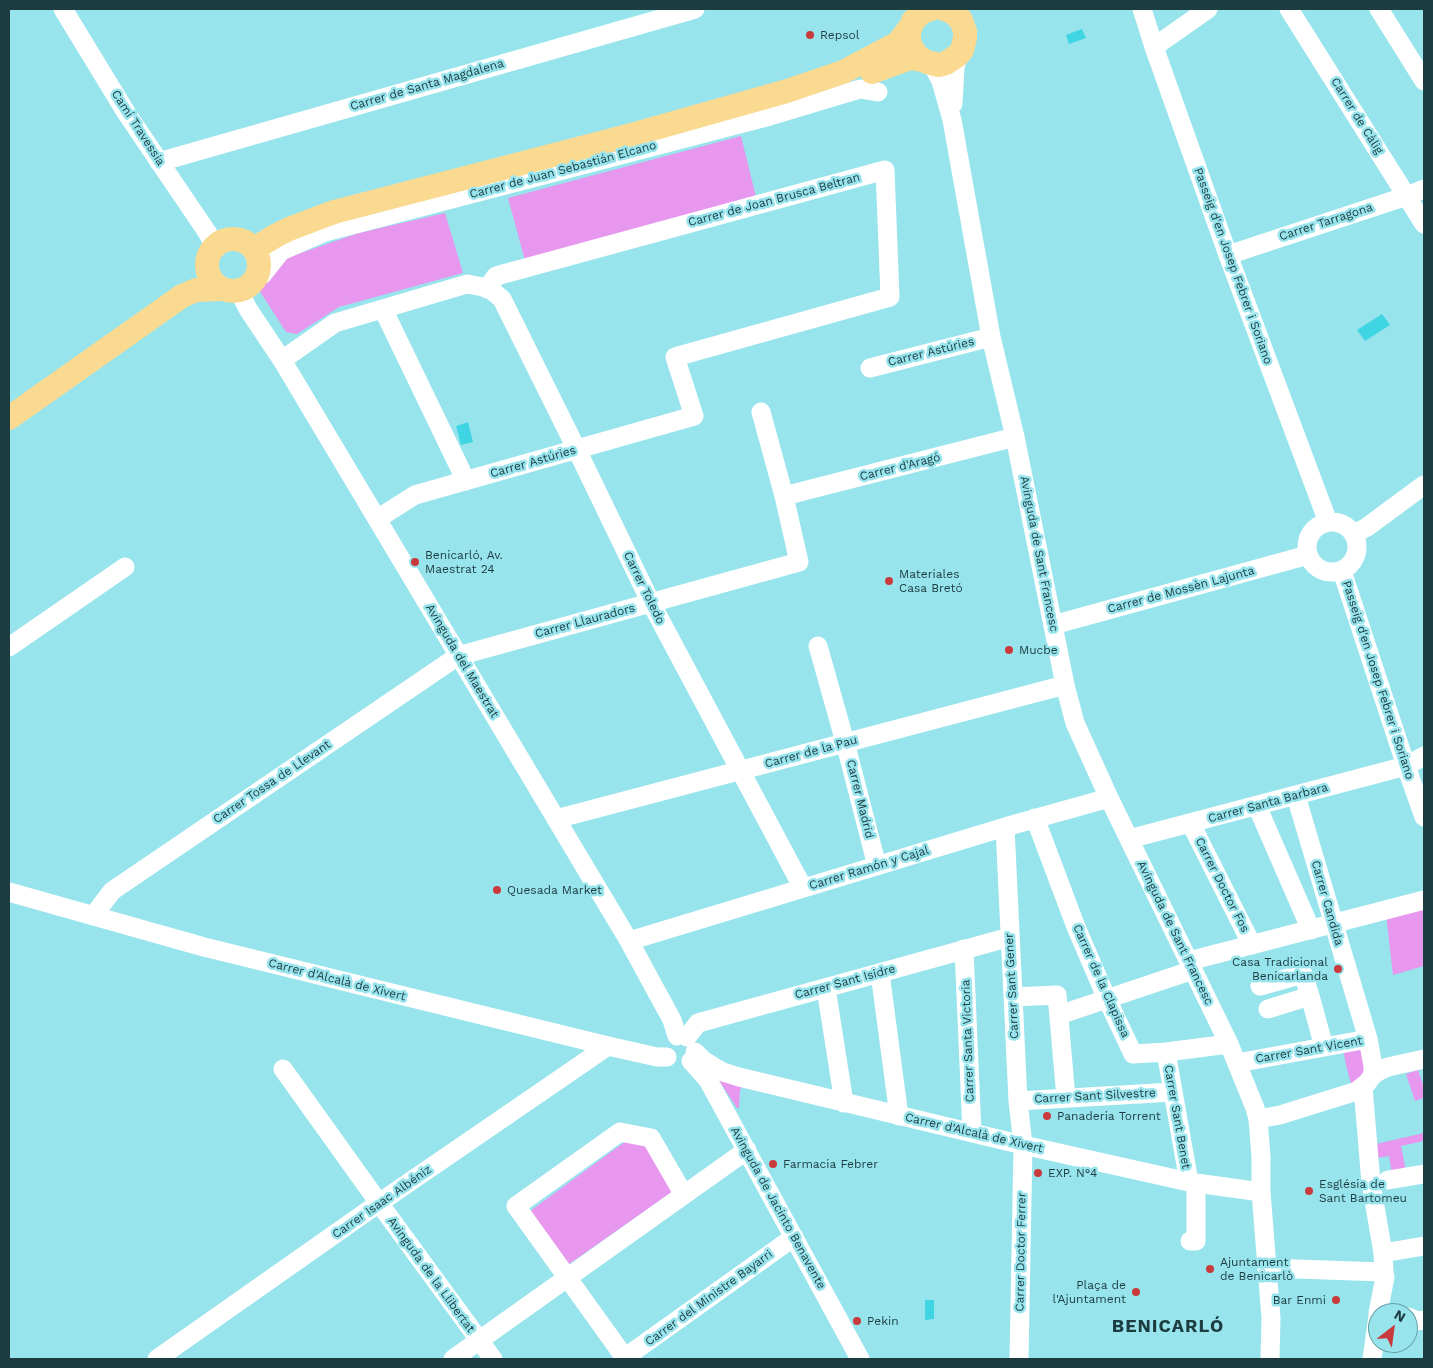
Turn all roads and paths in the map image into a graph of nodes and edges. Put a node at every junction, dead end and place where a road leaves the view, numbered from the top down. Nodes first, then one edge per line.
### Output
1 (63, 9) edge
2 (695, 9) edge
3 (973, 9) edge
4 (1142, 9) edge
5 (1208, 9) edge
6 (1289, 9) edge
7 (1379, 9) edge
8 (931, 12) edge
9 (965, 31) junction
10 (1154, 47) junction
11 (958, 55) junction
12 (927, 62) junction
13 (1424, 80) edge
14 (878, 92) dead end
15 (952, 120) junction
16 (631, 135) junction
17 (159, 162) junction
18 (1424, 189) edge
19 (1407, 196) junction
20 (1424, 224) edge
21 (254, 249) junction
22 (211, 253) junction
23 (1228, 255) junction
24 (262, 276) dead end
25 (487, 289) junction
26 (230, 290) junction
27 (182, 296) junction
28 (383, 309) junction
29 (991, 337) junction
30 (282, 360) junction
31 (870, 368) dead end
32 (761, 412) dead end
33 (694, 416) joint
34 (9, 418) edge
35 (1015, 437) junction
36 (578, 450) junction
37 (466, 481) junction
38 (1424, 486) edge
39 (784, 496) junction
40 (376, 519) junction
41 (1328, 522) junction
42 (1354, 533) junction
43 (1308, 555) junction
44 (125, 567) dead end
45 (1342, 571) junction
46 (651, 602) junction
47 (1053, 625) junction
48 (818, 646) dead end
49 (9, 647) edge
50 (458, 656) junction
51 (1065, 685) junction
52 (845, 742) junction
53 (1424, 756) edge
54 (1406, 766) junction
55 (740, 770) junction
56 (1296, 796) junction
57 (1109, 798) junction
58 (1257, 806) junction
59 (1424, 817) edge
60 (1035, 818) junction
61 (556, 819) junction
62 (1192, 824) junction
63 (1005, 827) junction
64 (1129, 840) junction
65 (877, 866) junction
66 (803, 888) junction
67 (9, 892) edge
68 (1424, 900) edge
69 (93, 916) junction
70 (1333, 924) junction
71 (1311, 930) junction
72 (1010, 937) junction
73 (629, 941) junction
74 (1252, 945) junction
75 (964, 950) junction
76 (1191, 965) junction
77 (880, 973) junction
78 (1260, 986) dead end
79 (826, 988) junction
80 (1310, 996) junction
81 (1013, 997) junction
82 (1107, 999) junction
83 (1268, 1009) dead end
84 (1059, 1015) junction
85 (1368, 1039) junction
86 (1229, 1044) junction
87 (608, 1046) junction
88 (688, 1046) junction
89 (1324, 1047) junction
90 (1166, 1052) junction
91 (666, 1056) joint
92 (1424, 1059) edge
93 (1238, 1063) junction
94 (283, 1069) dead end
95 (1368, 1081) junction
96 (1172, 1092) junction
97 (1066, 1098) junction
98 (1018, 1101) junction
99 (844, 1103) junction
100 (899, 1116) junction
101 (1258, 1119) junction
102 (972, 1133) junction
103 (1023, 1145) junction
104 (747, 1150) junction
105 (1423, 1178) edge
106 (1388, 1180) dead end
107 (1193, 1183) junction
108 (1261, 1192) junction
109 (684, 1195) junction
110 (379, 1203) junction
111 (794, 1237) junction
112 (1190, 1241) dead end
113 (1424, 1246) edge
114 (1384, 1262) junction
115 (1267, 1268) junction
116 (567, 1278) junction
117 (1380, 1303) edge
118 (479, 1340) junction
119 (157, 1359) edge
120 (453, 1359) edge
121 (493, 1359) edge
122 (624, 1359) edge
123 (860, 1359) edge
124 (1019, 1359) edge
125 (1270, 1359) edge

1 - 17 street, Camí Travessia
2 - 17 street, Carrer de Santa Magdalena
3 - 9 main road
4 - 10 street, Passeig d'en Josep Febrer i Soriano
5 - 10 street
6 - 19 street, Carrer de Càlig
7 - 13 street
8 - 9 main road
8 - 12 main road
8 - 16 main road, Carrer de Juan Sebastián Elcano
9 - 11 main road
10 - 23 street, Passeig d'en Josep Febrer i Soriano
11 - 12 main road
11 - 15 street, Avinguda de Sant Francesc
12 - 15 street, Avinguda de Sant Francesc
12 - 16 main road, Carrer de Juan Sebastián Elcano
14 - 24 street, Carrer de Juan Sebastián Elcano
15 - 29 street, Avinguda de Sant Francesc
16 - 21 main road, Carrer de Juan Sebastián Elcano
17 - 22 street, Camí Travessia
18 - 19 street, Carrer Tarragona
19 - 20 street, Carrer de Càlig
19 - 23 street, Carrer Tarragona
21 - 22 main road
21 - 26 main road
22 - 26 main road
22 - 27 main road
23 - 41 street, Passeig d'en Josep Febrer i Soriano
25 - 28 street
25 - 33 street, Carrer de Joan Brusca Beltran
25 - 36 street, Carrer Toledo
26 - 27 main road
26 - 30 street, Avinguda del Maestrat
27 - 34 main road
28 - 30 street
28 - 37 street
29 - 31 street, Carrer Astúries
29 - 35 street, Avinguda de Sant Francesc
30 - 40 street, Avinguda del Maestrat
32 - 39 street
33 - 36 street, Carrer Astúries
35 - 39 street, Carrer d'Aragó
35 - 47 street, Avinguda de Sant Francesc
36 - 37 street, Carrer Astúries
36 - 46 street, Carrer Toledo
37 - 40 street, Carrer Astúries
38 - 42 street
39 - 46 street, Carrer Llauradors
40 - 50 street, Avinguda del Maestrat
41 - 42 street
41 - 43 street
42 - 45 street
43 - 45 street
43 - 47 street, Carrer de Mossèn Lajunta
44 - 49 street
45 - 54 street, Passeig d'en Josep Febrer i Soriano
46 - 50 street, Carrer Llauradors
46 - 55 street, Carrer Toledo
47 - 51 street, Avinguda de Sant Francesc
48 - 52 street, Carrer Madrid
50 - 61 street, Avinguda del Maestrat
50 - 69 street, Carrer Tossa de Llevant
51 - 52 street, Carrer de la Pau
51 - 57 street, Avinguda de Sant Francesc
52 - 55 street, Carrer de la Pau
52 - 65 street, Carrer Madrid
53 - 54 street, Carrer Santa Barbara
54 - 56 street, Carrer Santa Barbara
54 - 59 street, Passeig d'en Josep Febrer i Soriano
55 - 61 street, Carrer de la Pau
55 - 66 street, Carrer Toledo
56 - 58 street, Carrer Santa Barbara
56 - 70 street, Carrer Candida
57 - 60 street, Carrer Ramón y Cajal
57 - 64 street, Avinguda de Sant Francesc
58 - 62 street, Carrer Santa Barbara
58 - 71 street
60 - 63 street, Carrer Ramón y Cajal
60 - 82 street, Carrer de la Clapissa
61 - 73 street, Avinguda del Maestrat
62 - 64 street, Carrer Santa Barbara
62 - 74 street, Carrer Doctor Fos
63 - 65 street, Carrer Ramón y Cajal
63 - 72 street, Carrer Sant Gener
64 - 76 street, Avinguda de Sant Francesc
65 - 66 street, Carrer Ramón y Cajal
66 - 73 street, Carrer Ramón y Cajal
67 - 69 street, Carrer d'Alcalà de Xivert
68 - 70 street
69 - 87 street, Carrer d'Alcalà de Xivert
70 - 71 street
70 - 85 street, Carrer Candida
71 - 74 street
72 - 75 street, Carrer Sant Isidre
72 - 81 street, Carrer Sant Gener
73 - 88 street, Avinguda del Maestrat
74 - 76 street
75 - 77 street, Carrer Sant Isidre
75 - 102 street, Carrer Santa Victoria
76 - 82 street
76 - 86 street, Avinguda de Sant Francesc
77 - 79 street, Carrer Sant Isidre
77 - 100 street
78 - 80 street
79 - 88 street, Carrer Sant Isidre
79 - 99 street
80 - 83 street
80 - 89 street
81 - 84 street
81 - 98 street, Carrer Sant Gener
82 - 84 street
82 - 90 street, Carrer de la Clapissa
84 - 97 street
85 - 89 street, Carrer Sant Vicent
85 - 95 street, Carrer Sant Vicent
86 - 90 street, Carrer de la Clapissa
86 - 93 street, Avinguda de Sant Francesc
87 - 91 street, Carrer d'Alcalà de Xivert
87 - 110 street, Carrer Isaac Albéniz
88 - 91 street, Carrer Sant Isidre
88 - 99 street, Carrer d'Alcalà de Xivert
88 - 104 street, Avinguda de Jacinto Benavente
89 - 93 street, Carrer Sant Vicent
90 - 96 street, Carrer Sant Benet
92 - 95 street
93 - 101 street, Avinguda de Sant Francesc
94 - 110 street, Avinguda de la Llibertat
95 - 101 street
95 - 114 street, Carrer Sant Vicent
96 - 97 street, Carrer Sant Silvestre
96 - 107 street, Carrer Sant Benet
97 - 98 street, Carrer Sant Silvestre
98 - 103 street, Carrer Sant Gener
99 - 100 street, Carrer d'Alcalà de Xivert
100 - 102 street, Carrer d'Alcalà de Xivert
101 - 108 street, Avinguda de Sant Francesc
102 - 103 street, Carrer d'Alcalà de Xivert
103 - 107 street, Carrer d'Alcalà de Xivert
103 - 124 street, Carrer Doctor Ferrer
104 - 109 street
104 - 111 street, Avinguda de Jacinto Benavente
105 - 106 street
107 - 108 street, Carrer d'Alcalà de Xivert
107 - 112 street, Carrer Sant Benet
108 - 115 street, Avinguda de Sant Francesc
109 - 116 street
109 - 116 street
110 - 118 street, Avinguda de la Llibertat
110 - 119 street, Carrer Isaac Albéniz
111 - 122 street, Carrer del Ministre Bayarri
111 - 123 street, Avinguda de Jacinto Benavente
113 - 114 street
114 - 115 street
114 - 117 street, Carrer Sant Vicent
115 - 125 street, Avinguda de Sant Francesc
116 - 118 street
116 - 122 street
118 - 120 street
118 - 121 street, Avinguda de la Llibertat

